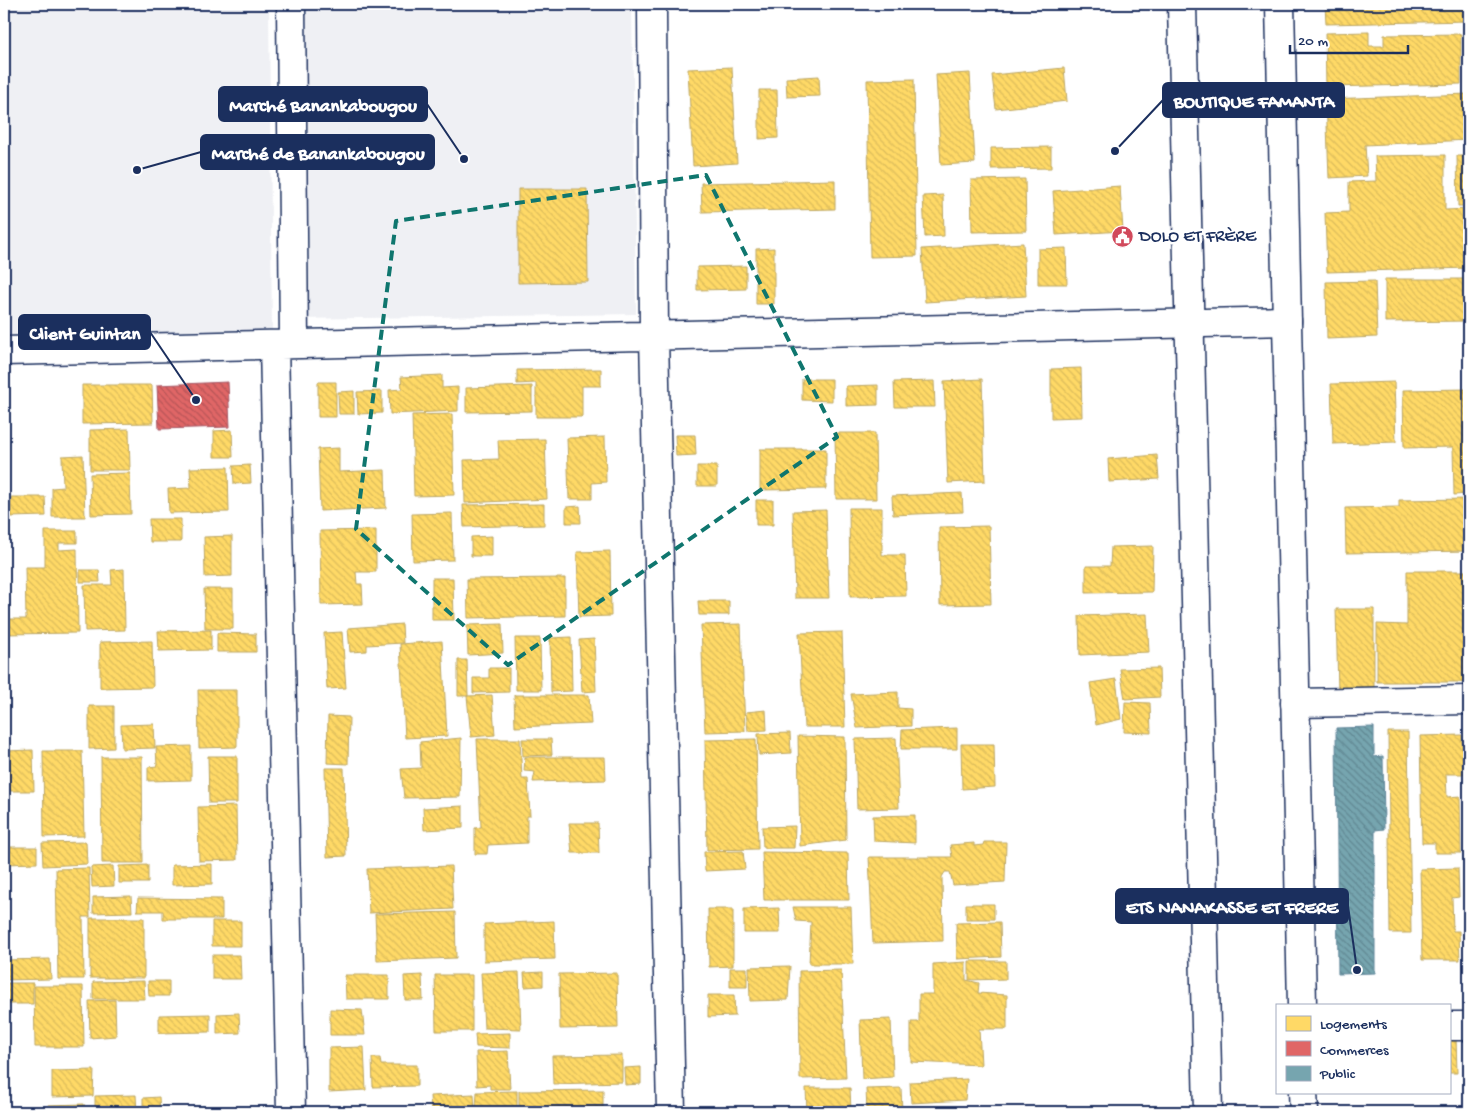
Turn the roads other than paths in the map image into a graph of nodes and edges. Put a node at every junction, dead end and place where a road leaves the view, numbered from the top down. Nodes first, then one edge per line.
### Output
1 (291, 4) edge
2 (652, 4) edge
3 (1182, 4) edge
4 (1280, 4) edge
5 (1287, 321) junction
6 (1190, 323) junction
7 (654, 336) junction
8 (284, 344) junction
9 (4, 351) edge
10 (1469, 700) edge
11 (1295, 703) junction
12 (1302, 1004) edge
13 (1450, 1026) edge
14 (1469, 1026) edge
15 (1303, 1094) edge
16 (291, 1112) edge
17 (671, 1112) edge
18 (1208, 1112) edge
19 (1304, 1112) edge

1 - 8 street
2 - 7 street
3 - 6 street
4 - 5 street
5 - 6 street
5 - 11 street
6 - 7 street
6 - 18 street
7 - 8 street
7 - 17 street
8 - 9 street
8 - 16 street
10 - 11 street
11 - 12 street
13 - 14 street
15 - 19 street

